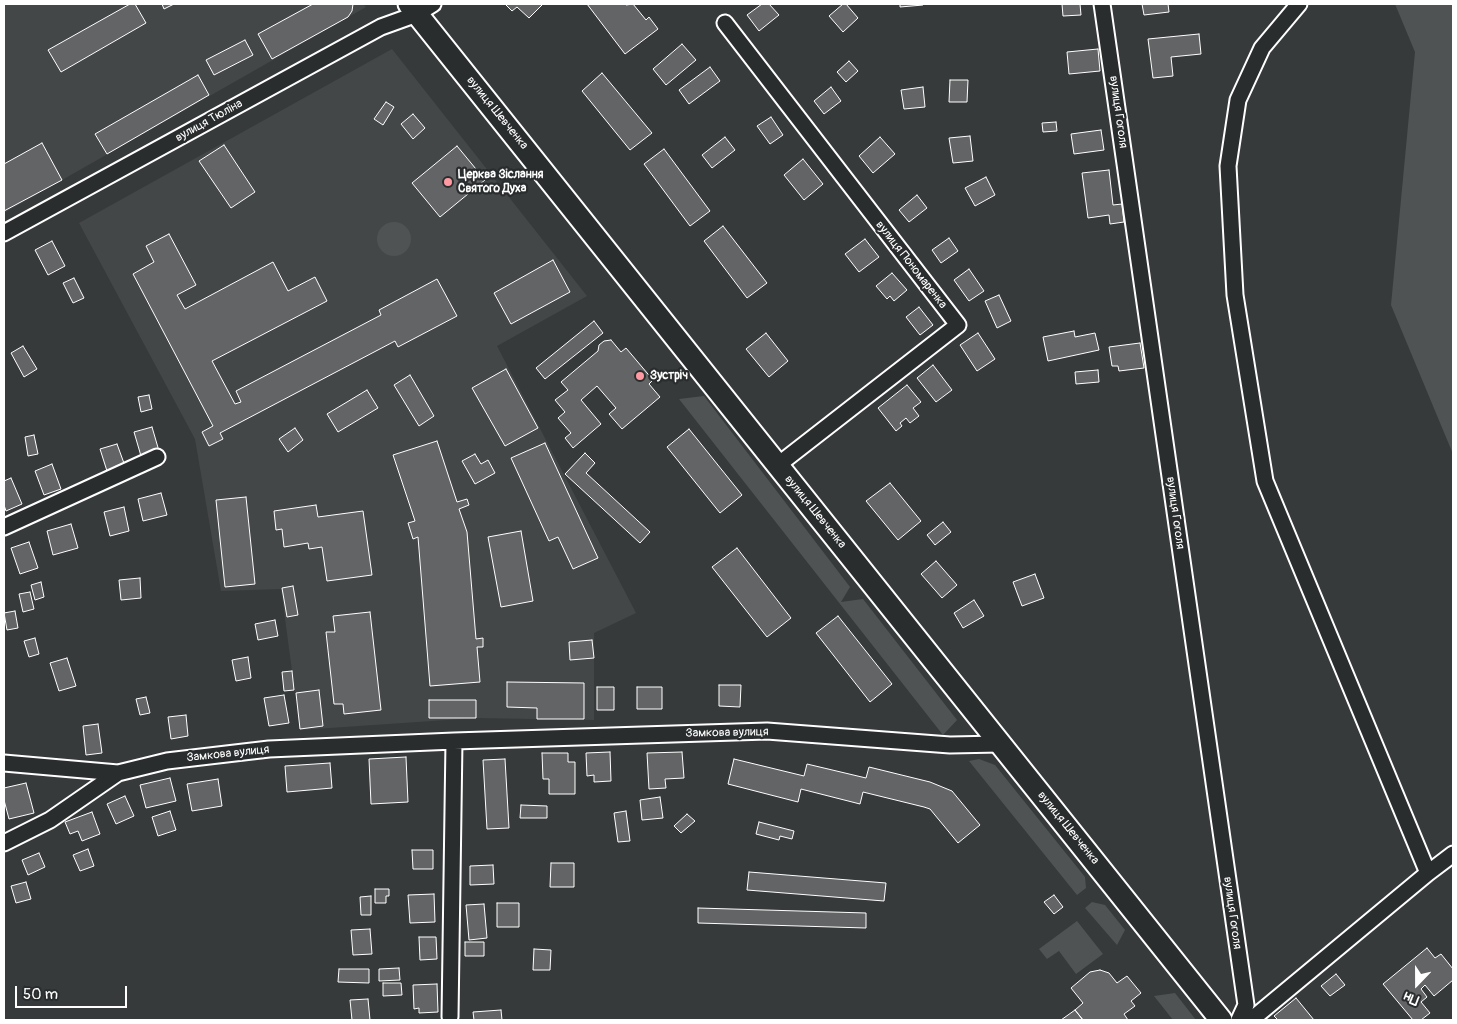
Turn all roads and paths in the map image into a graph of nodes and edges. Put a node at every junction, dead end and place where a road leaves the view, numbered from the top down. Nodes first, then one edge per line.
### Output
1 (1102, 4) edge
2 (1299, 4) edge
3 (420, 7) edge
4 (725, 23) dead end
5 (4, 233) edge
6 (157, 457) dead end
7 (778, 465) junction
8 (4, 527) edge
9 (454, 741) junction
10 (1000, 744) junction
11 (4, 763) edge
12 (118, 773) junction
13 (4, 843) edge
14 (1453, 854) edge
15 (1428, 873) junction
16 (450, 1017) dead end
17 (1221, 1020) edge
18 (1239, 1020) edge
19 (1251, 1020) edge

1 - 18 street, вулиця Гоголя
2 - 15 street
3 - 5 street, вулиця Тюліна
3 - 7 main road, вулиця Шевченка
4 - 7 street, вулиця Пономаренка
6 - 8 street
7 - 10 main road, вулиця Шевченка
9 - 10 street, Замкова вулиця
9 - 12 street, Замкова вулиця
9 - 16 street
10 - 17 main road, вулиця Шевченка
11 - 12 street, Замкова вулиця
12 - 13 street
14 - 15 street
15 - 19 street

